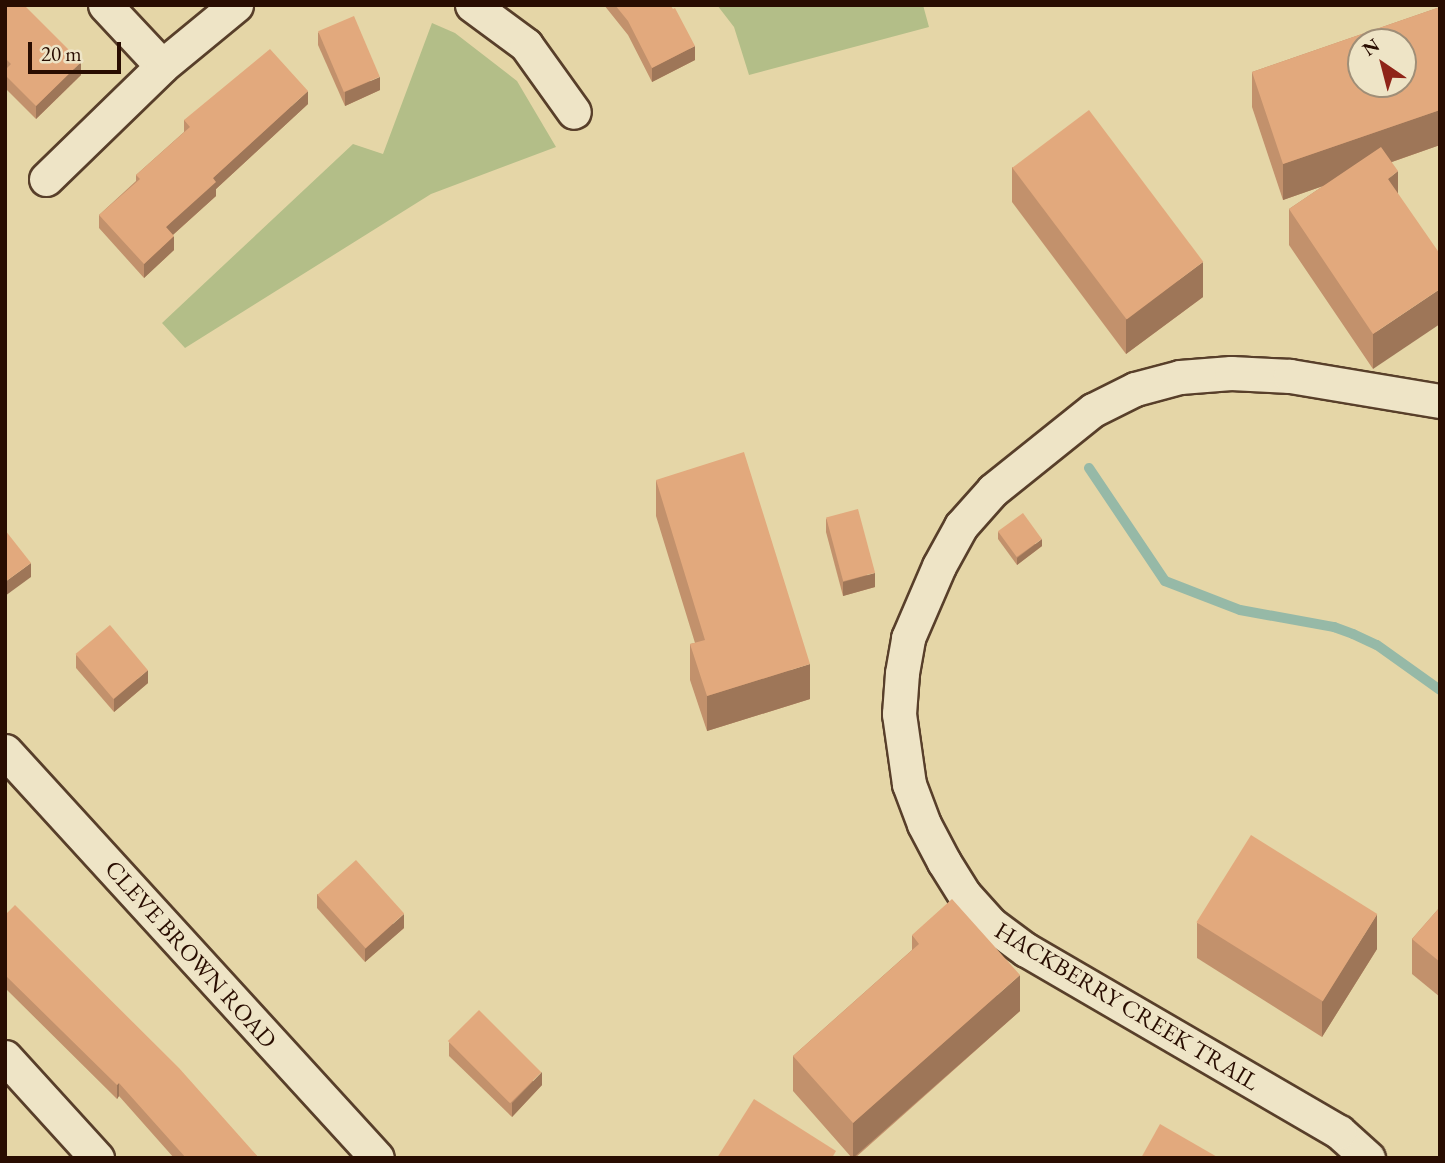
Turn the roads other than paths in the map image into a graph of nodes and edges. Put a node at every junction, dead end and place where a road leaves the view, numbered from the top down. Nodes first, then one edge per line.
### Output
1 (105, 5) edge
2 (236, 5) edge
3 (472, 5) edge
4 (162, 66) junction
5 (574, 112) dead end
6 (46, 179) dead end
7 (1440, 401) edge
8 (5, 751) edge
9 (5, 1057) edge
10 (97, 1158) edge
11 (377, 1158) edge
12 (1368, 1158) edge

1 - 4 street
2 - 4 street
3 - 5 street
4 - 6 street
7 - 12 street, HACKBERRY CREEK TRAIL
8 - 11 street, CLEVE BROWN ROAD
9 - 10 street

